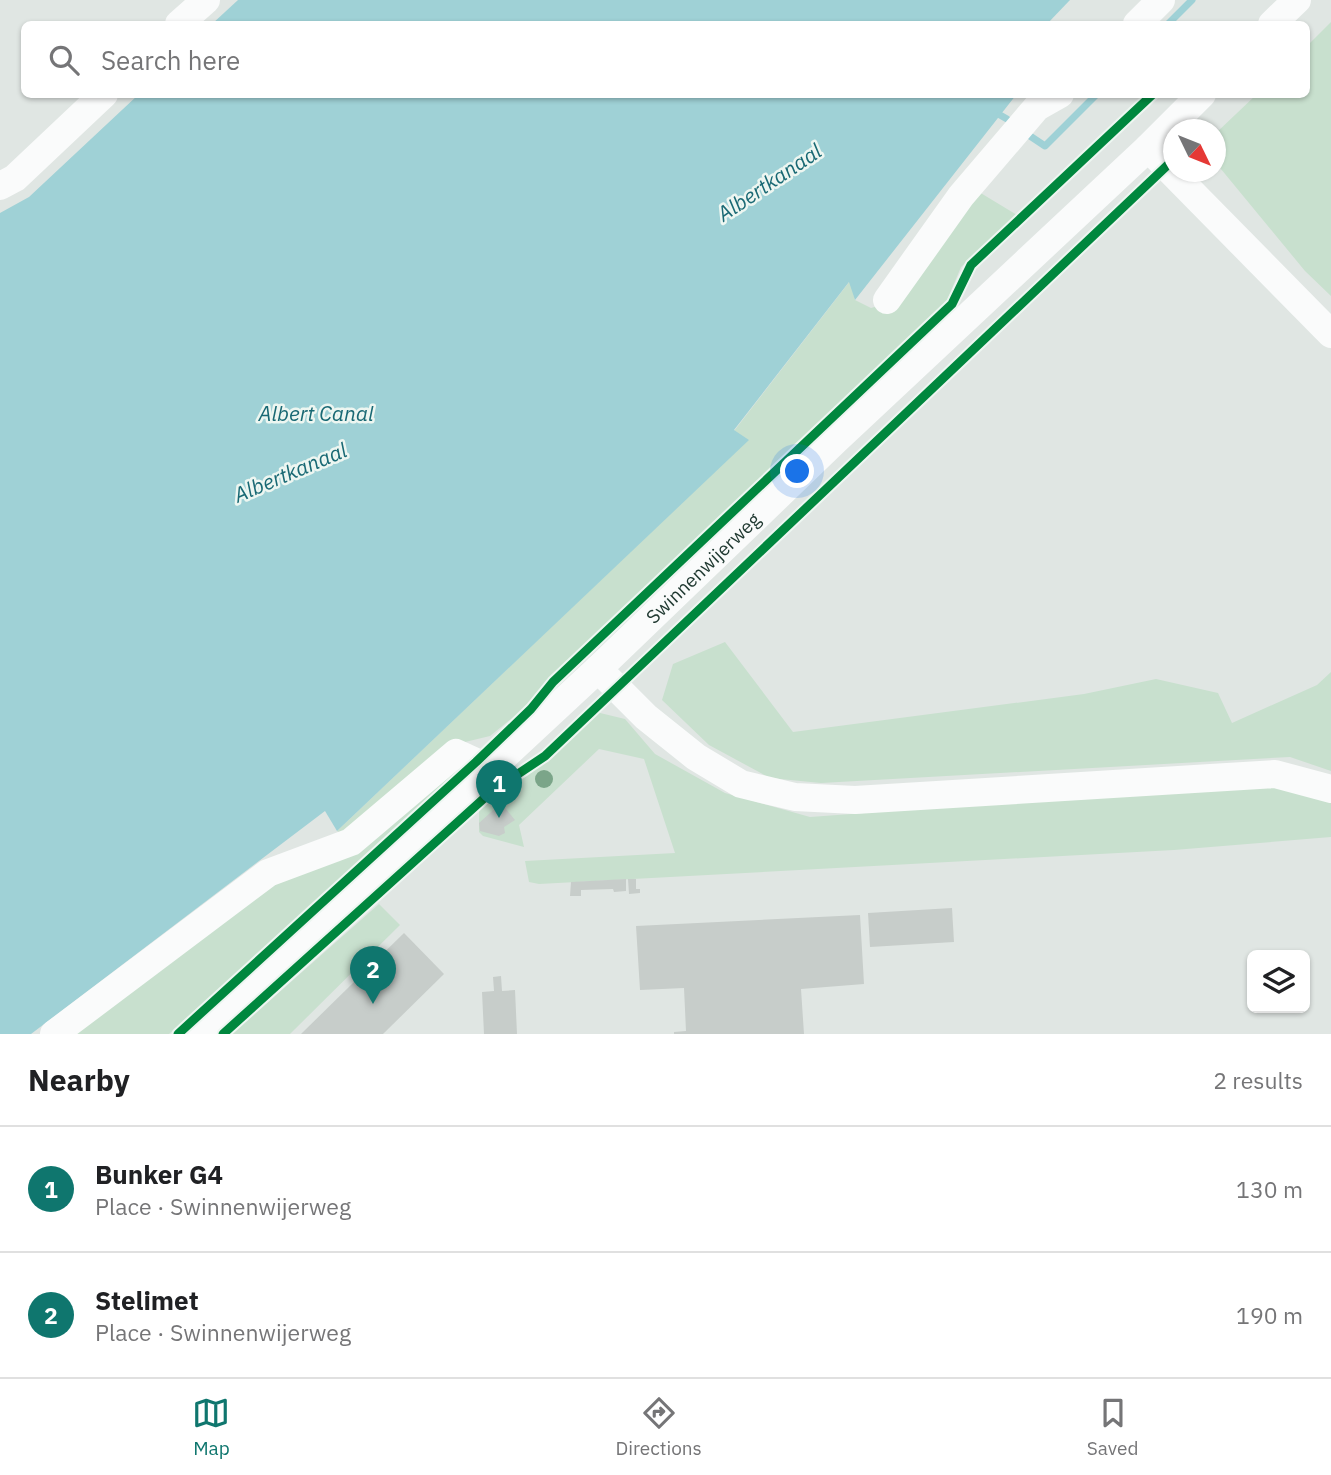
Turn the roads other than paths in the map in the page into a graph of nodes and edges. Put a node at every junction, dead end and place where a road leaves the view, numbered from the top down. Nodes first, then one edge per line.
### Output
1 (206, 0) edge
2 (1161, 0) edge
3 (1297, 0) edge
4 (182, 21) edge
5 (1140, 21) edge
6 (1275, 21) edge
7 (100, 98) edge
8 (1053, 98) edge
9 (1198, 98) edge
10 (1148, 148) junction
11 (0, 186) edge
12 (887, 300) dead end
13 (1331, 334) edge
14 (598, 669) junction
15 (491, 769) junction
16 (1331, 789) edge
17 (54, 1034) edge
18 (197, 1034) edge

1 - 4 street
2 - 5 street
3 - 6 street
7 - 11 street
8 - 12 street
9 - 10 street, Swinnenwijerweg
10 - 13 street
10 - 14 street, Swinnenwijerweg
14 - 15 street, Swinnenwijerweg
14 - 16 street
15 - 17 street
15 - 18 street, Swinnenwijerweg

